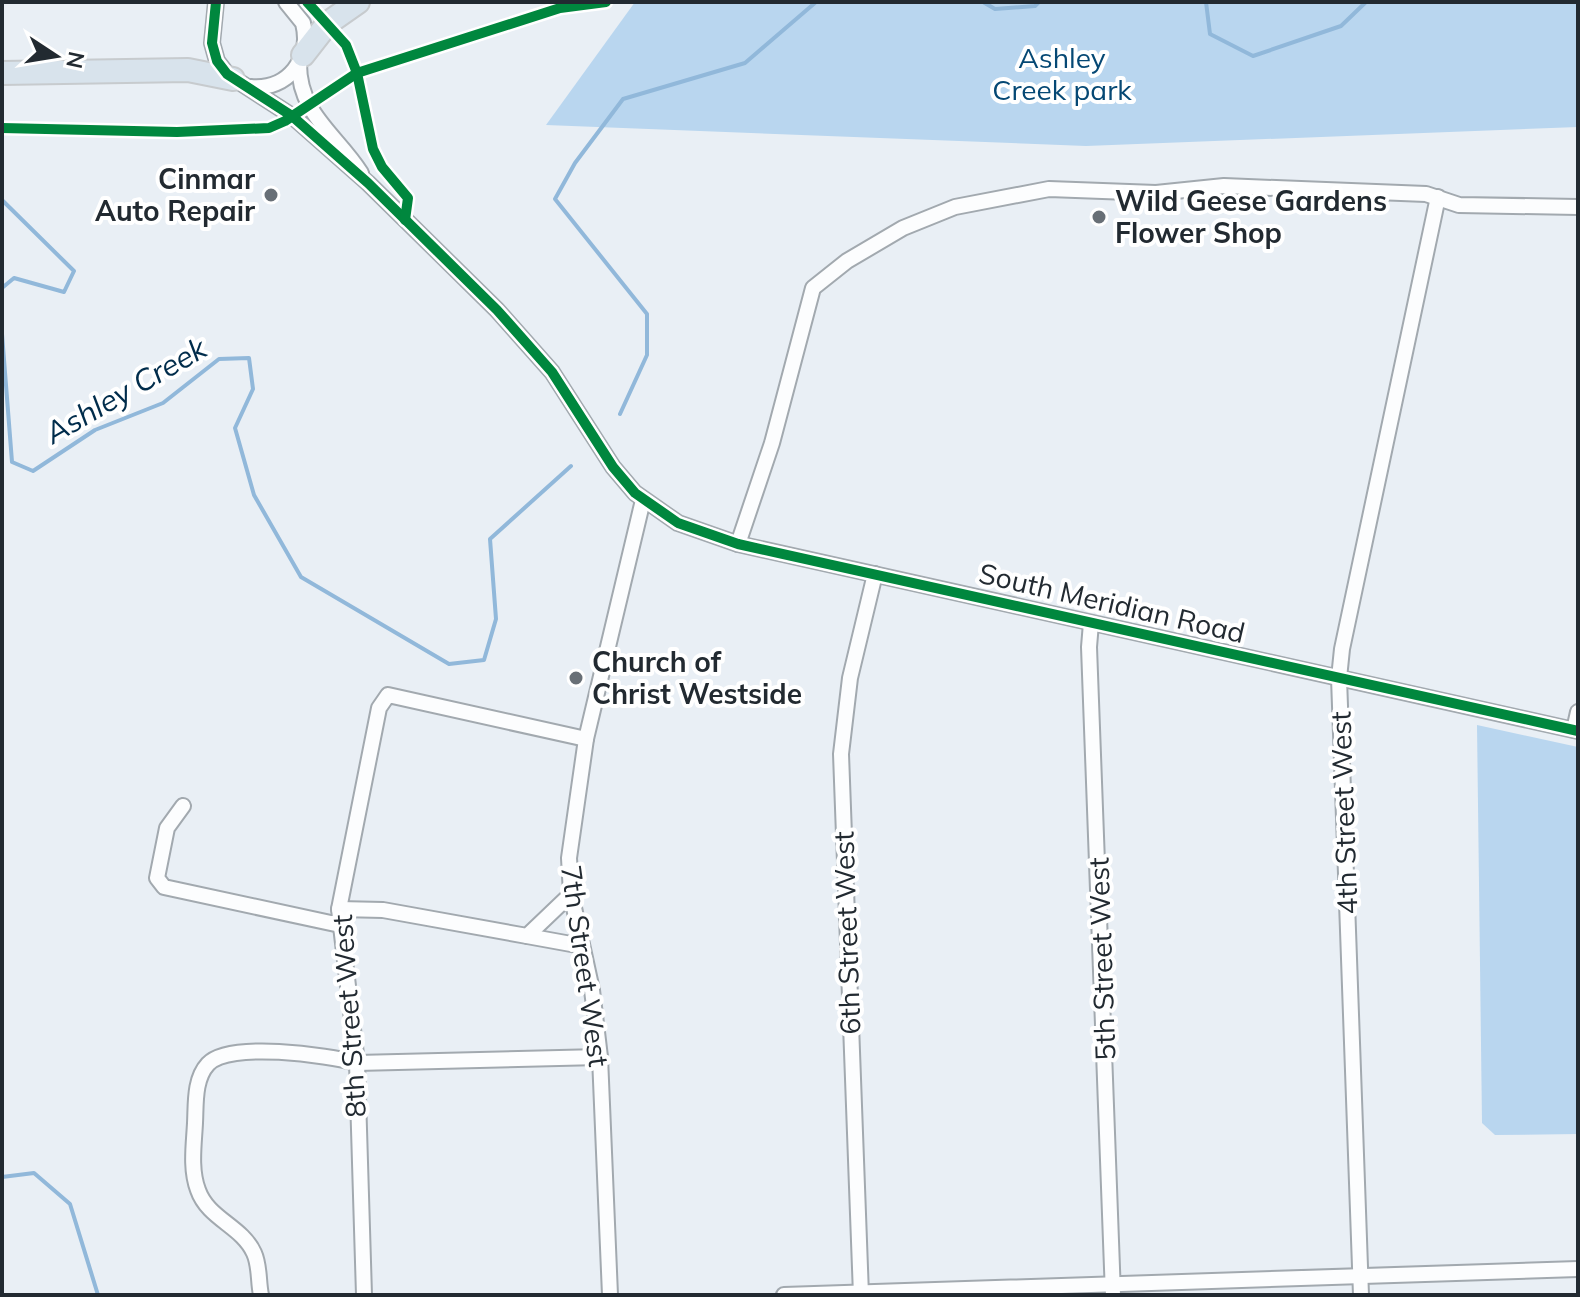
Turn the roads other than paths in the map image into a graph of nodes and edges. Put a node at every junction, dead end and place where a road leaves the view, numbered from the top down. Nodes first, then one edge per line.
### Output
1 (216, 2) edge
2 (286, 2) edge
3 (358, 2) edge
4 (301, 59) junction
5 (2, 73) edge
6 (242, 83) junction
7 (368, 183) junction
8 (1438, 197) junction
9 (1578, 207) edge
10 (643, 500) junction
11 (738, 544) junction
12 (875, 574) junction
13 (1091, 623) junction
14 (1339, 678) junction
15 (1578, 712) edge
16 (1576, 731) edge
17 (586, 739) junction
18 (183, 806) dead end
19 (571, 894) junction
20 (339, 909) junction
21 (340, 925) junction
22 (527, 936) junction
23 (582, 946) junction
24 (600, 1057) junction
25 (357, 1063) junction
26 (1578, 1269) edge
27 (1360, 1275) junction
28 (1113, 1289) edge
29 (861, 1293) edge
30 (261, 1295) edge
31 (364, 1295) edge
32 (610, 1295) edge
33 (784, 1295) edge
34 (1361, 1295) edge

1 - 6 street
2 - 4 street
3 - 4 highway
4 - 6 street
4 - 7 street
5 - 6 highway
6 - 7 street
7 - 10 street, South Meridian Road
8 - 9 street
8 - 11 street
8 - 14 street, 4th Street West
10 - 11 street, South Meridian Road
10 - 17 street, 7th Street West
11 - 12 street, South Meridian Road
12 - 13 street, South Meridian Road
12 - 29 street, 6th Street West
13 - 14 street, South Meridian Road
13 - 28 street, 5th Street West
14 - 16 street, South Meridian Road
14 - 27 street, 4th Street West
15 - 16 street
17 - 19 street, 7th Street West
17 - 20 street, 8th Street West
18 - 21 street
19 - 22 street
19 - 23 street, 7th Street West
20 - 21 street, 8th Street West
20 - 22 street
21 - 25 street, 8th Street West
22 - 23 street
23 - 24 street, 7th Street West
24 - 25 street
24 - 32 street, 7th Street West
25 - 30 street
25 - 31 street, 8th Street West
26 - 27 street
27 - 28 street
27 - 34 street, 4th Street West
28 - 29 street
29 - 33 street

